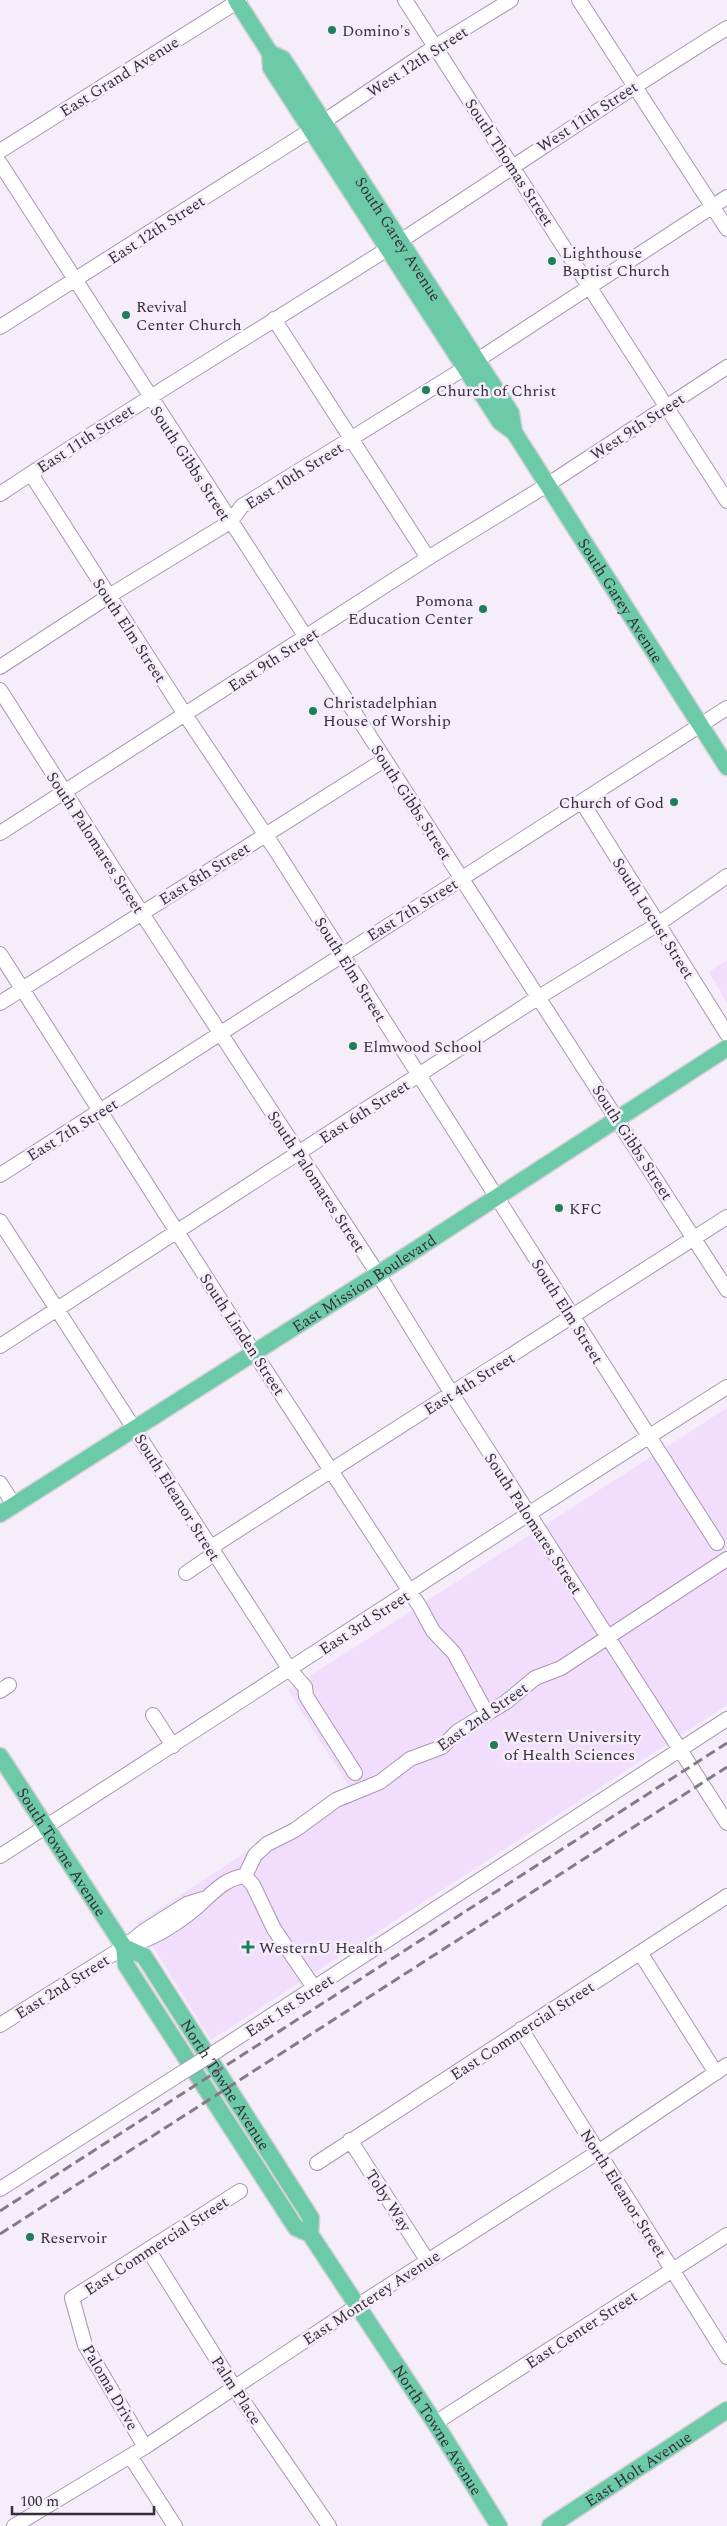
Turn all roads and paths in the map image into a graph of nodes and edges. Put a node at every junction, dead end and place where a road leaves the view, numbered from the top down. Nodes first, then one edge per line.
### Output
1 (238, 0) edge
2 (405, 0) edge
3 (511, 0) edge
4 (579, 0) edge
5 (727, 28) edge
6 (436, 46) junction
7 (633, 85) junction
8 (317, 126) junction
9 (0, 151) edge
10 (0, 163) edge
11 (512, 166) junction
12 (727, 198) edge
13 (714, 206) junction
14 (727, 229) edge
15 (394, 245) junction
16 (76, 280) junction
17 (590, 286) junction
18 (274, 319) junction
19 (0, 327) edge
20 (471, 364) junction
21 (727, 367) edge
22 (149, 397) junction
23 (667, 407) junction
24 (351, 438) junction
25 (31, 474) junction
26 (547, 485) junction
27 (0, 494) edge
28 (727, 501) edge
29 (230, 522) junction
30 (428, 558) junction
31 (109, 596) junction
32 (307, 637) junction
33 (0, 667) edge
34 (0, 690) edge
35 (727, 708) edge
36 (186, 716) junction
37 (699, 726) junction
38 (384, 760) junction
39 (727, 767) edge
40 (63, 791) junction
41 (582, 802) junction
42 (0, 833) edge
43 (266, 835) junction
44 (727, 876) edge
45 (462, 878) junction
46 (141, 912) junction
47 (658, 924) junction
48 (0, 954) edge
49 (342, 954) junction
50 (23, 989) junction
51 (539, 997) junction
52 (0, 1003) edge
53 (221, 1034) junction
54 (727, 1034) edge
55 (727, 1048) edge
56 (418, 1076) junction
57 (100, 1111) junction
58 (617, 1118) junction
59 (300, 1153) junction
60 (0, 1174) edge
61 (497, 1197) junction
62 (727, 1217) edge
63 (0, 1221) edge
64 (177, 1232) junction
65 (695, 1239) junction
66 (378, 1274) junction
67 (727, 1290) edge
68 (57, 1309) junction
69 (572, 1317) junction
70 (0, 1346) edge
71 (253, 1351) junction
72 (727, 1387) edge
73 (452, 1394) junction
74 (135, 1428) junction
75 (648, 1437) junction
76 (332, 1470) junction
77 (0, 1482) edge
78 (7, 1510) edge
79 (528, 1512) junction
80 (717, 1543) dead end
81 (212, 1551) junction
82 (727, 1559) edge
83 (186, 1573) dead end
84 (410, 1592) junction
85 (607, 1636) junction
86 (290, 1670) junction
87 (486, 1712) junction
88 (153, 1715) dead end
89 (727, 1719) edge
90 (173, 1746) junction
91 (680, 1750) junction
92 (0, 1756) edge
93 (355, 1773) dead end
94 (727, 1823) edge
95 (47, 1826) junction
96 (0, 1856) edge
97 (245, 1876) junction
98 (727, 1896) edge
99 (124, 1947) junction
100 (640, 1954) junction
101 (314, 1989) junction
102 (0, 2025) edge
103 (521, 2029) junction
104 (721, 2069) edge
105 (350, 2140) junction
106 (598, 2152) junction
107 (317, 2163) dead end
108 (0, 2189) edge
109 (240, 2191) dead end
110 (310, 2234) junction
111 (727, 2234) edge
112 (149, 2251) junction
113 (427, 2260) junction
114 (672, 2270) junction
115 (72, 2298) joint
116 (357, 2306) junction
117 (727, 2357) edge
118 (234, 2388) junction
119 (727, 2410) edge
120 (435, 2423) junction
121 (145, 2447) junction
122 (130, 2456) junction
123 (14, 2526) edge
124 (175, 2526) edge
125 (329, 2526) edge
126 (499, 2526) edge
127 (550, 2526) edge

1 - 8 main road, South Garey Avenue
1 - 9 street, East Grand Avenue
2 - 6 street, South Thomas Street
3 - 6 street, West 12th Street
4 - 7 street
5 - 7 street, West 11th Street
6 - 8 street, West 12th Street
6 - 11 street, South Thomas Street
7 - 11 street, West 11th Street
7 - 13 street
8 - 15 main road, South Garey Avenue
8 - 16 street, East 12th Street
10 - 16 street, South Gibbs Street
11 - 15 street, West 11th Street
11 - 17 street, South Thomas Street
12 - 13 street, East 10th Street
13 - 14 street
13 - 17 street, East 10th Street
15 - 18 street, East 11th Street
15 - 20 main road, South Garey Avenue
16 - 19 street, East 12th Street
16 - 22 street, South Gibbs Street
17 - 20 street, East 10th Street
17 - 23 street, South Thomas Street
18 - 22 street, East 11th Street
18 - 24 street
20 - 24 street, East 10th Street
20 - 26 main road, South Garey Avenue
21 - 23 street, West 9th Street
22 - 25 street, East 11th Street
22 - 29 street, South Gibbs Street
23 - 26 street, West 9th Street
23 - 28 street, South Thomas Street
24 - 29 street, East 10th Street
24 - 30 street
25 - 27 street, East 11th Street
25 - 31 street, South Elm Street
26 - 30 street, East 9th Street
26 - 37 main road, South Garey Avenue
29 - 31 street, East 10th Street
29 - 32 street, South Gibbs Street
30 - 32 street, East 9th Street
31 - 33 street, East 10th Street
31 - 36 street, South Elm Street
32 - 36 street, East 9th Street
32 - 38 street, South Gibbs Street
34 - 40 street, South Palomares Street
35 - 37 street, East 7th Street
36 - 40 street, East 9th Street
36 - 43 street, South Elm Street
37 - 39 main road, South Garey Avenue
37 - 41 street, East 7th Street
38 - 43 street, East 8th Street
38 - 45 street, South Gibbs Street
40 - 42 street, East 9th Street
40 - 46 street, South Palomares Street
41 - 45 street, East 7th Street
41 - 47 street, South Locust Street
43 - 46 street, East 8th Street
43 - 49 street, South Elm Street
44 - 47 street, East 6th Street
45 - 49 street, East 7th Street
45 - 51 street, South Gibbs Street
46 - 50 street, East 8th Street
46 - 53 street, South Palomares Street
47 - 51 street, East 6th Street
47 - 54 street, South Locust Street
48 - 50 street, South Linden Street
49 - 53 street, East 7th Street
49 - 56 street, South Elm Street
50 - 52 street, East 8th Street
50 - 57 street, South Linden Street
51 - 56 street, East 6th Street
51 - 58 street, South Gibbs Street
53 - 57 street, East 7th Street
53 - 59 street, South Palomares Street
55 - 58 main road, East Mission Boulevard
56 - 59 street, East 6th Street
56 - 61 street, South Elm Street
57 - 60 street, East 7th Street
57 - 64 street, South Linden Street
58 - 61 main road, East Mission Boulevard
58 - 65 street, South Gibbs Street
59 - 64 street, East 6th Street
59 - 66 street, South Palomares Street
61 - 66 main road, East Mission Boulevard
61 - 69 street, South Elm Street
62 - 65 street, East 4th Street
63 - 68 street, South Eleanor Street
64 - 68 street, East 6th Street
64 - 71 street, South Linden Street
65 - 67 street, South Gibbs Street
65 - 69 street, East 4th Street
66 - 71 main road, East Mission Boulevard
66 - 73 street, South Palomares Street
68 - 70 street, East 6th Street
68 - 74 street, South Eleanor Street
69 - 73 street, East 4th Street
69 - 75 street, South Elm Street
71 - 74 main road, East Mission Boulevard
71 - 76 street, South Linden Street
72 - 75 street, East 3rd Street
73 - 76 street, East 4th Street
73 - 79 street, South Palomares Street
74 - 78 main road, East Mission Boulevard
74 - 81 street, South Eleanor Street
75 - 79 street, East 3rd Street
75 - 80 street, South Elm Street
76 - 81 street, East 4th Street
76 - 84 street, South Linden Street
77 - 78 street
79 - 84 street, East 3rd Street
79 - 85 street, South Palomares Street
81 - 83 street, East 4th Street
81 - 86 street, South Eleanor Street
82 - 85 street, East 2nd Street
84 - 86 street, East 3rd Street
84 - 87 street, South Linden Street
85 - 87 street, East 2nd Street
85 - 91 street, South Palomares Street
86 - 90 street, East 3rd Street
86 - 93 street, South Eleanor Street
87 - 97 street, East 2nd Street
88 - 90 street
89 - 91 street, East 1st Street
90 - 95 street, East 3rd Street
91 - 94 street, South Palomares Street
91 - 101 street, East 1st Street
92 - 95 main road, South Towne Avenue
95 - 96 street, East 3rd Street
95 - 99 main road, South Towne Avenue
97 - 99 street, East 2nd Street
97 - 101 street
98 - 100 street, East Commercial Street
99 - 102 street, East 2nd Street
99 - 110 main road, North Towne Avenue
99 - 110 main road, North Towne Avenue
100 - 103 street, East Commercial Street
100 - 104 street
101 - 108 street, East 1st Street, bridge
103 - 105 street, East Commercial Street
103 - 106 street, North Eleanor Street
104 - 106 street, East Monterey Avenue
105 - 107 street, East Commercial Street
105 - 113 street, Toby Way
106 - 113 street, East Monterey Avenue
106 - 114 street, North Eleanor Street
109 - 112 street, East Commercial Street
110 - 116 main road, North Towne Avenue
111 - 114 street, East Center Street
112 - 115 street, East Commercial Street
112 - 118 street, Palm Place
113 - 116 street, East Monterey Avenue
114 - 117 street, North Eleanor Street
114 - 120 street, East Center Street
115 - 121 street, Paloma Drive
116 - 118 street, East Monterey Avenue
116 - 120 main road, North Towne Avenue
118 - 121 street, East Monterey Avenue
118 - 125 street, Palm Place
119 - 127 main road, East Holt Avenue
120 - 126 main road, North Towne Avenue
121 - 122 street, East Monterey Avenue
122 - 123 street, East Monterey Avenue
122 - 124 street, Paloma Drive

